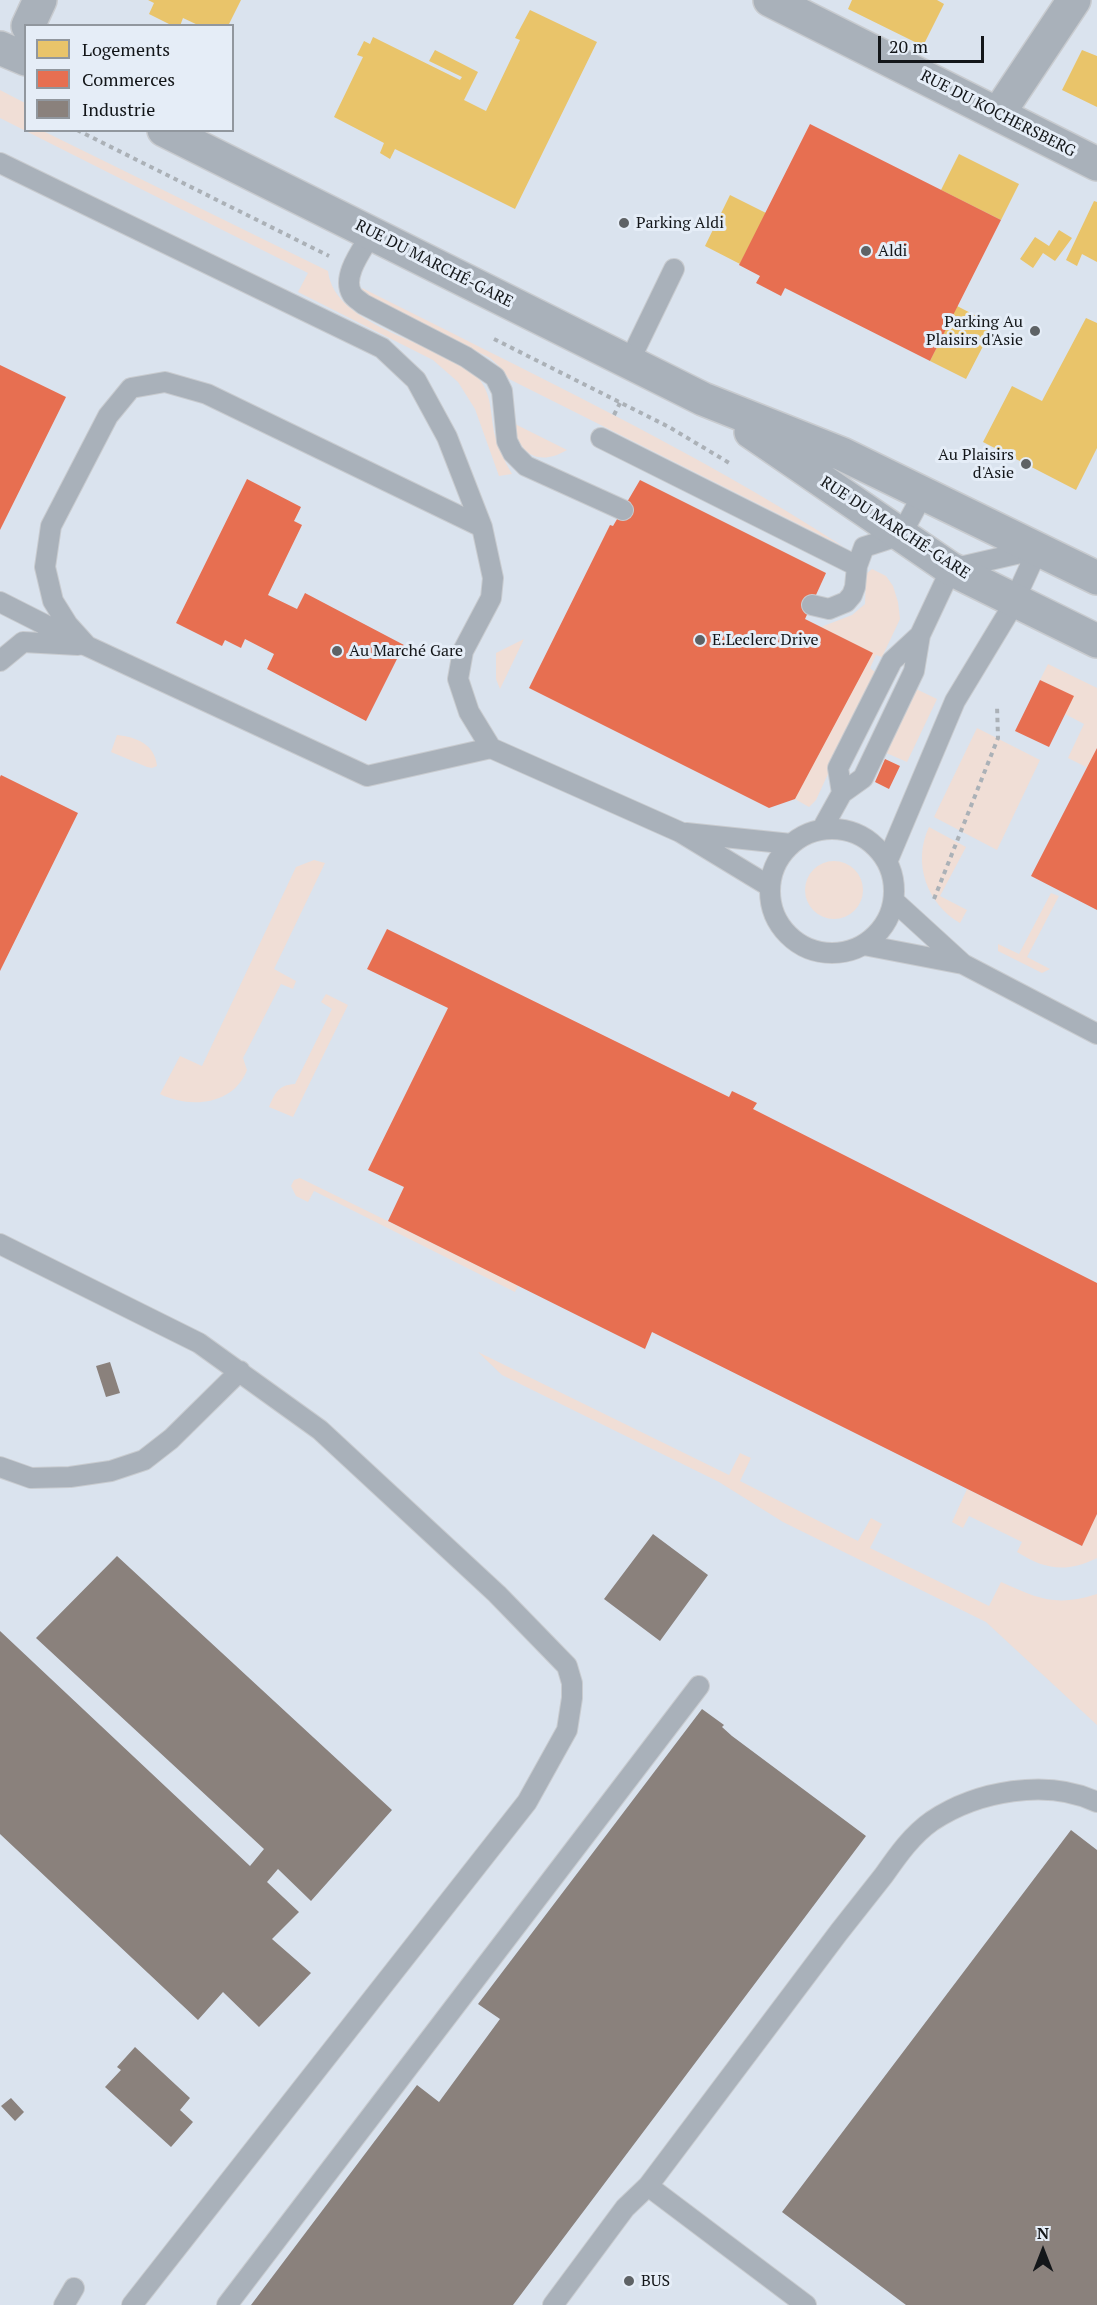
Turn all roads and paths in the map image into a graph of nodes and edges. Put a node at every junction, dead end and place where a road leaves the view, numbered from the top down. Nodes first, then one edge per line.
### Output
1 (40, 0) edge
2 (770, 0) edge
3 (1074, 0) edge
4 (27, 24) edge
5 (24, 29) edge
6 (16, 43) edge
7 (998, 114) junction
8 (168, 132) edge
9 (0, 163) edge
10 (1097, 164) edge
11 (372, 233) junction
12 (674, 269) dead end
13 (630, 362) junction
14 (703, 399) junction
15 (601, 438) dead end
16 (923, 494) junction
17 (623, 510) dead end
18 (482, 527) junction
19 (901, 535) junction
20 (1038, 549) junction
21 (860, 557) junction
22 (951, 569) junction
23 (1097, 578) edge
24 (1014, 600) junction
25 (0, 602) edge
26 (812, 605) dead end
27 (920, 635) junction
28 (1097, 641) edge
29 (87, 646) junction
30 (0, 660) edge
31 (997, 705) dead end
32 (491, 748) junction
33 (842, 793) junction
34 (822, 829) junction
35 (680, 832) junction
36 (790, 844) junction
37 (887, 862) junction
38 (769, 886) junction
39 (894, 901) junction
40 (932, 903) dead end
41 (864, 945) junction
42 (963, 964) junction
43 (1097, 1034) edge
44 (0, 1244) edge
45 (240, 1371) junction
46 (0, 1467) edge
47 (699, 1686) dead end
48 (1097, 1802) edge
49 (648, 2186) junction
50 (74, 2288) dead end
51 (64, 2305) edge
52 (132, 2305) edge
53 (227, 2305) edge
54 (554, 2305) edge
55 (806, 2305) edge

1 - 4 street
2 - 7 street, RUE DU KOCHERSBERG
3 - 7 street
5 - 6 street
7 - 10 street, RUE DU KOCHERSBERG
8 - 11 street, RUE DU MARCHÉ-GARE
9 - 18 lane
11 - 13 street, RUE DU MARCHÉ-GARE
11 - 17 lane
12 - 13 lane
13 - 14 street, RUE DU MARCHÉ-GARE
14 - 16 street, RUE DU MARCHÉ-GARE
14 - 19 street, RUE DU MARCHÉ-GARE
15 - 21 lane
16 - 19 lane
16 - 20 street, RUE DU MARCHÉ-GARE
18 - 29 lane
18 - 32 lane
19 - 21 lane
19 - 22 street, RUE DU MARCHÉ-GARE
20 - 22 lane
20 - 23 street, RUE DU MARCHÉ-GARE
20 - 24 lane
21 - 26 lane
22 - 24 street, RUE DU MARCHÉ-GARE
22 - 27 lane
24 - 28 street, RUE DU MARCHÉ-GARE
24 - 37 lane
25 - 29 lane
27 - 33 lane
27 - 33 lane
29 - 30 lane
29 - 32 lane
31 - 40 path
32 - 35 lane
33 - 34 lane
34 - 36 lane
34 - 37 lane
35 - 36 lane
35 - 38 lane
36 - 38 lane
37 - 39 lane
38 - 41 lane
39 - 41 lane
39 - 42 lane
41 - 42 lane
42 - 43 lane
44 - 45 lane
45 - 46 lane
45 - 52 lane
47 - 53 lane
48 - 49 lane
49 - 54 lane
49 - 55 lane
50 - 51 lane

